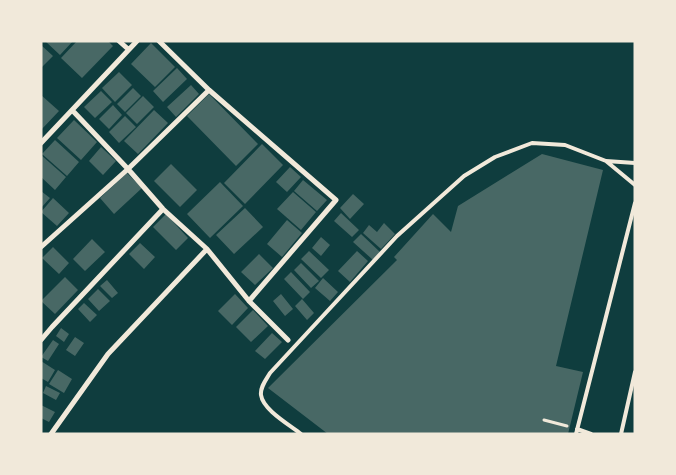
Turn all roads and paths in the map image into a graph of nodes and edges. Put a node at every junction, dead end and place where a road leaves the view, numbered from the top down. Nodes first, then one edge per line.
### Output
1 (120, 41) edge
2 (137, 41) edge
3 (159, 41) edge
4 (128, 49) junction
5 (209, 90) junction
6 (72, 110) junction
7 (41, 143) edge
8 (606, 161) junction
9 (635, 163) edge
10 (128, 169) junction
11 (635, 185) edge
12 (635, 203) edge
13 (163, 209) junction
14 (41, 247) edge
15 (207, 249) junction
16 (249, 301) junction
17 (41, 340) edge
18 (288, 340) dead end
19 (635, 372) edge
20 (544, 420) dead end
21 (576, 432) edge
22 (51, 434) edge
23 (301, 434) edge
24 (591, 434) edge
25 (622, 434) edge

1 - 4 street
2 - 4 street
3 - 5 street
4 - 6 street
5 - 10 street
5 - 16 street
6 - 7 street
6 - 10 street
8 - 9 lane
8 - 11 lane
8 - 23 lane
10 - 13 street
10 - 14 street
12 - 21 lane
13 - 15 street
13 - 17 street
15 - 16 street
15 - 22 street
16 - 18 street
19 - 25 lane
20 - 21 path
21 - 24 lane

